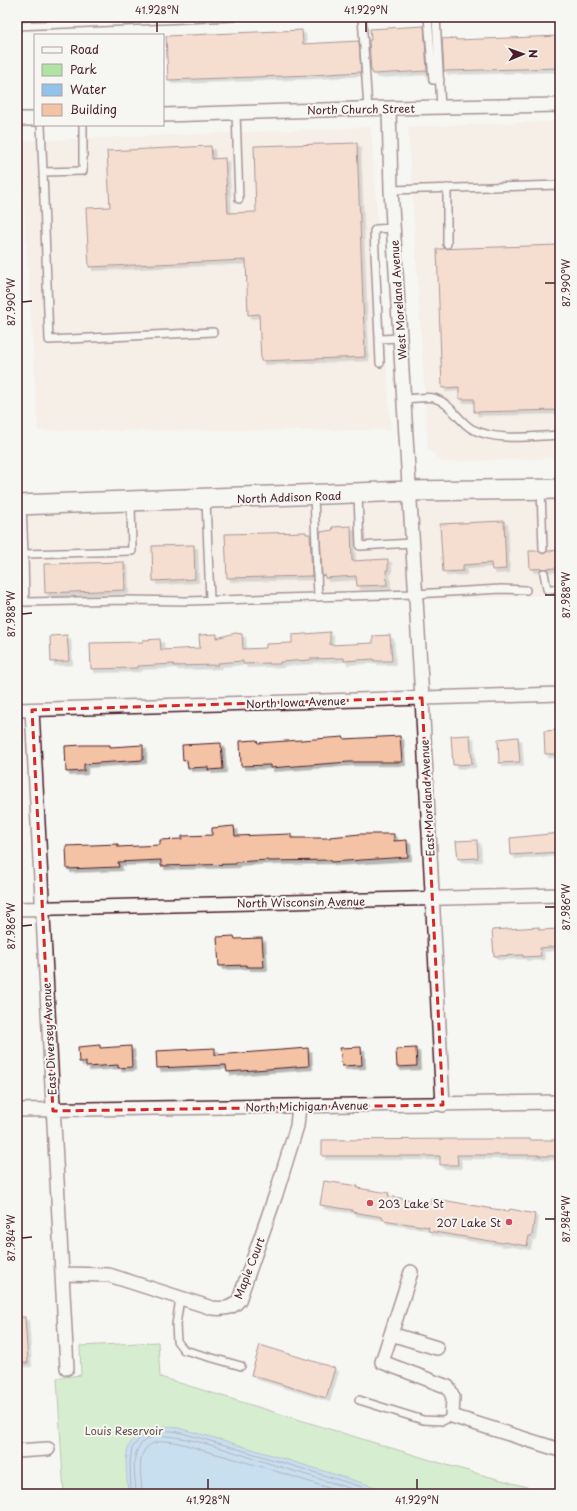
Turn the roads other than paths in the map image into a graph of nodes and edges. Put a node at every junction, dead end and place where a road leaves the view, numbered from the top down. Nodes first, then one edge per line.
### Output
1 (233, 17) edge
2 (362, 17) edge
3 (428, 17) edge
4 (436, 17) edge
5 (17, 26) edge
6 (440, 80) junction
7 (560, 105) edge
8 (389, 108) junction
9 (441, 108) junction
10 (368, 109) junction
11 (236, 112) junction
12 (164, 115) edge
13 (34, 119) edge
14 (17, 120) edge
15 (41, 126) edge
16 (83, 126) edge
17 (43, 172) junction
18 (560, 185) edge
19 (447, 188) junction
20 (391, 190) junction
21 (239, 198) dead end
22 (393, 228) junction
23 (447, 244) dead end
24 (213, 332) dead end
25 (400, 338) junction
26 (379, 339) junction
27 (380, 363) dead end
28 (404, 399) junction
29 (560, 435) edge
30 (560, 489) edge
31 (541, 490) junction
32 (410, 491) junction
33 (358, 494) junction
34 (314, 496) junction
35 (206, 500) junction
36 (131, 501) junction
37 (20, 505) edge
38 (412, 544) junction
39 (543, 549) dead end
40 (24, 554) junction
41 (544, 573) dead end
42 (560, 588) edge
43 (526, 590) dead end
44 (415, 594) junction
45 (318, 597) junction
46 (210, 600) junction
47 (560, 694) edge
48 (422, 698) junction
49 (17, 710) edge
50 (32, 710) junction
51 (560, 895) edge
52 (432, 899) junction
53 (42, 908) junction
54 (17, 909) edge
55 (560, 1102) edge
56 (443, 1105) junction
57 (299, 1106) junction
58 (17, 1110) edge
59 (53, 1111) junction
60 (411, 1272) dead end
61 (62, 1274) junction
62 (180, 1298) junction
63 (391, 1334) junction
64 (437, 1348) dead end
65 (241, 1366) dead end
66 (67, 1368) dead end
67 (359, 1400) dead end
68 (452, 1416) junction
69 (48, 1449) dead end
70 (560, 1450) edge
71 (17, 1451) edge

1 - 5 lane
2 - 10 lane
3 - 6 lane
4 - 6 lane
6 - 9 lane
7 - 9 street, North Church Street
8 - 9 street, North Church Street
8 - 10 street, North Church Street
8 - 20 street, West Moreland Avenue
10 - 11 street, North Church Street
11 - 12 street, North Church Street
11 - 21 lane
13 - 14 street
15 - 17 lane
16 - 17 lane
17 - 24 lane
18 - 19 lane
19 - 20 lane
19 - 23 lane
20 - 22 street, West Moreland Avenue
22 - 25 street, West Moreland Avenue
22 - 26 lane
25 - 26 lane
25 - 28 street, West Moreland Avenue
26 - 27 lane
28 - 29 lane
28 - 32 street, West Moreland Avenue
30 - 31 street, North Addison Road
31 - 32 street, North Addison Road
31 - 39 lane
32 - 33 street, North Addison Road
32 - 38 street, East Moreland Avenue
33 - 34 street, North Addison Road
33 - 38 lane
34 - 35 street, North Addison Road
34 - 45 lane
35 - 36 street, North Addison Road
35 - 46 lane
36 - 37 street, North Addison Road
36 - 40 lane
37 - 40 lane
38 - 44 street, East Moreland Avenue
40 - 46 lane
41 - 42 lane
43 - 44 lane
44 - 45 lane
44 - 48 street, East Moreland Avenue
45 - 46 lane
47 - 48 street, North Iowa Avenue
48 - 50 street, North Iowa Avenue
48 - 52 street, East Moreland Avenue
49 - 50 street, North Iowa Avenue
50 - 53 street, East Diversey Avenue
51 - 52 street, North Wisconsin Avenue
52 - 53 street, North Wisconsin Avenue
52 - 56 street, East Moreland Avenue
53 - 54 street, North Wisconsin Avenue
53 - 59 street, East Diversey Avenue
55 - 56 street, North Michigan Avenue
56 - 57 street, North Michigan Avenue
57 - 59 street, North Michigan Avenue
57 - 62 street, Maple Court
58 - 59 street, North Michigan Avenue
59 - 61 street, East Diversey Avenue
60 - 63 street
61 - 62 street, Maple Court
61 - 66 street, East Diversey Avenue
62 - 65 lane
63 - 64 street
63 - 68 street
67 - 68 lane
68 - 70 street
69 - 71 street

